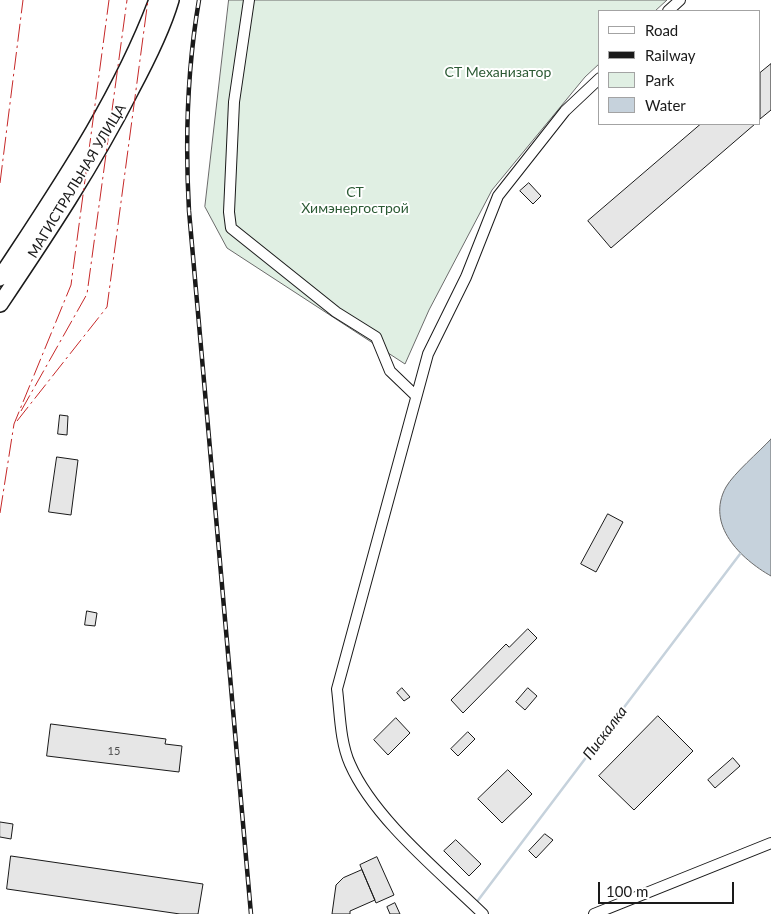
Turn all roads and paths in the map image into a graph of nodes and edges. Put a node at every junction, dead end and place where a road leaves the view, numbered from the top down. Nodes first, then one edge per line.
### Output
1 (158, 0) edge
2 (170, 0) edge
3 (250, 0) edge
4 (680, 0) edge
5 (669, 10) edge
6 (598, 80) edge
7 (0, 278) edge
8 (0, 304) edge
9 (415, 395) junction
10 (771, 844) edge
11 (483, 914) edge
12 (594, 914) edge

1 - 7 highway, МАГИСТРАЛЬНАЯ УЛИЦА
2 - 8 highway, МАГИСТРАЛЬНАЯ УЛИЦА
3 - 9 street
4 - 5 street
6 - 9 street
9 - 11 street
10 - 12 street

